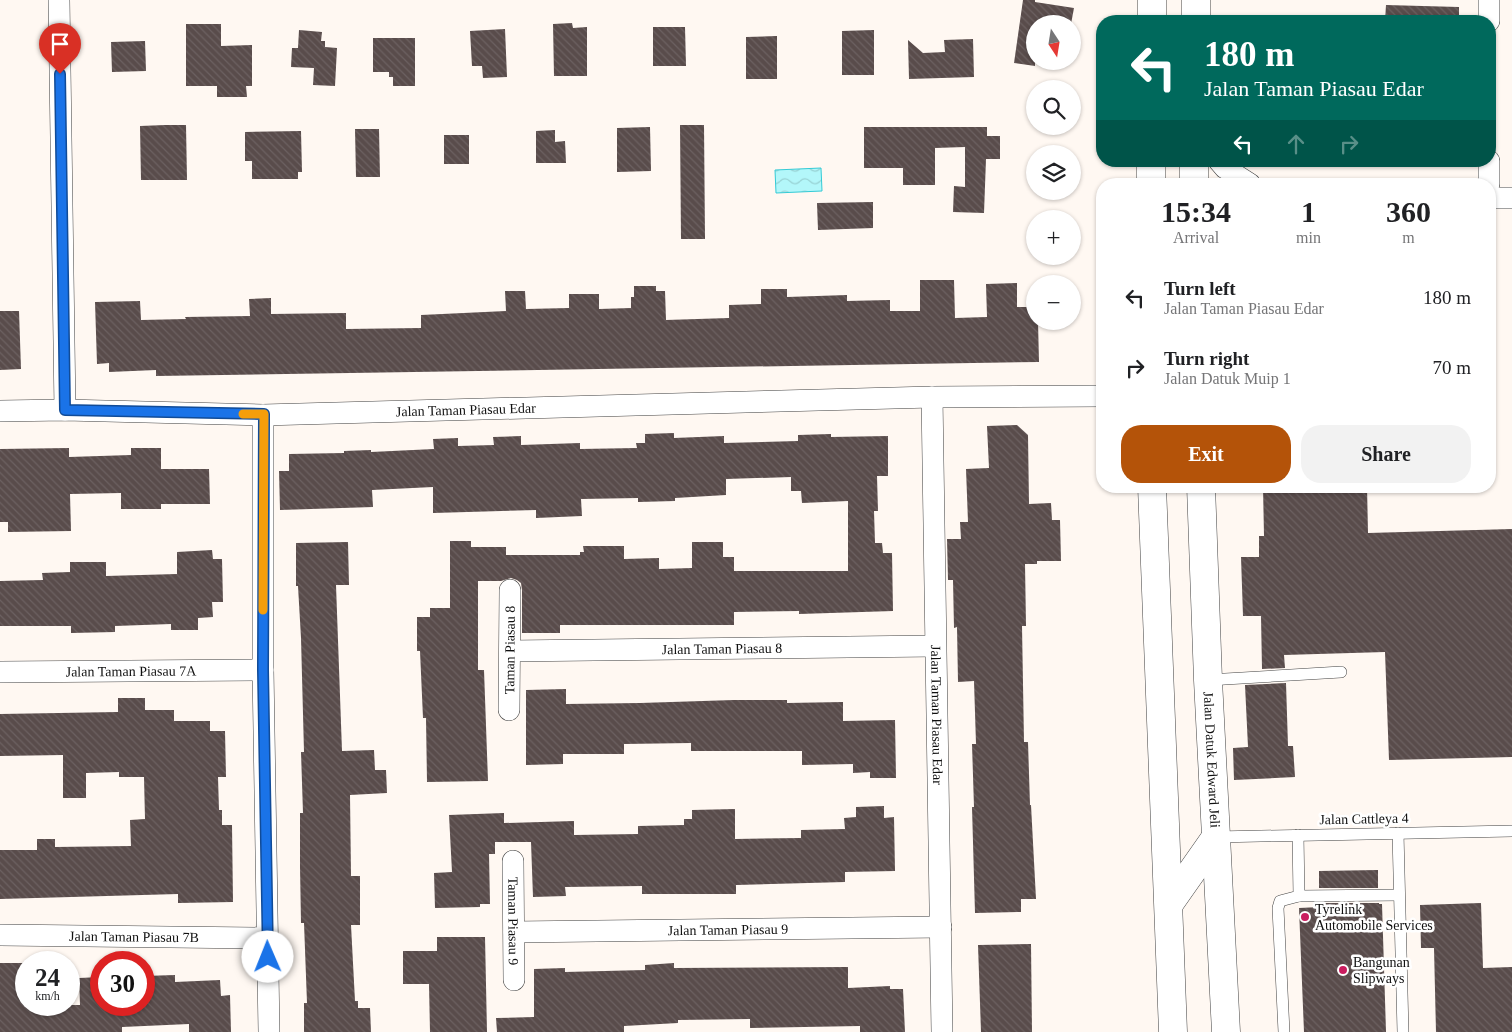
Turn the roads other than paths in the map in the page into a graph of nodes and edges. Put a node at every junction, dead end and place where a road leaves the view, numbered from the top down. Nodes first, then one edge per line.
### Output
1 (59, 0) edge
2 (1152, 0) edge
3 (1196, 0) edge
4 (1489, 0) edge
5 (1152, 15) edge
6 (1196, 15) edge
7 (1489, 15) edge
8 (1224, 167) edge
9 (1241, 178) edge
10 (1496, 198) edge
11 (1512, 198) edge
12 (1096, 396) edge
13 (932, 397) junction
14 (65, 410) junction
15 (0, 412) edge
16 (264, 414) junction
17 (1152, 493) edge
18 (1201, 493) edge
19 (510, 590) dead end
20 (935, 646) junction
21 (510, 651) junction
22 (263, 670) junction
23 (0, 672) edge
24 (1341, 672) dead end
25 (1208, 680) junction
26 (509, 710) dead end
27 (1512, 831) edge
28 (1398, 834) junction
29 (1298, 835) junction
30 (1216, 837) junction
31 (512, 861) dead end
32 (1399, 895) junction
33 (1299, 896) junction
34 (1169, 904) junction
35 (941, 927) junction
36 (514, 932) junction
37 (0, 935) edge
38 (267, 938) junction
39 (514, 980) dead end
40 (269, 1032) edge
41 (942, 1032) edge
42 (1173, 1032) edge
43 (1226, 1032) edge
44 (1284, 1032) edge
45 (1403, 1032) edge

1 - 14 street
2 - 5 street
3 - 6 street
4 - 7 street
8 - 9 street
10 - 11 street
12 - 13 street, Jalan Taman Piasau Edar
13 - 16 street, Jalan Taman Piasau Edar
13 - 20 street, Jalan Taman Piasau Edar
14 - 15 street, Jalan Taman Piasau Edar
14 - 16 street, Jalan Taman Piasau Edar
16 - 22 street
17 - 34 street
18 - 25 street, Jalan Datuk Edward Jeli
19 - 21 street, Taman Piasau 8
20 - 21 street, Jalan Taman Piasau 8
20 - 35 street, Jalan Taman Piasau Edar
21 - 26 street, Taman Piasau 8
22 - 23 street, Jalan Taman Piasau 7A
22 - 38 street
24 - 25 lane
25 - 30 street, Jalan Datuk Edward Jeli
27 - 28 lane, Jalan Cattleya 4
28 - 29 lane, Jalan Cattleya 4
28 - 32 lane
29 - 30 lane, Jalan Cattleya 4
29 - 33 lane
30 - 34 street
30 - 43 street, Jalan Datuk Edward Jeli
31 - 36 street, Taman Piasau 9
32 - 33 lane
32 - 45 lane
33 - 44 lane
34 - 42 street
35 - 36 street, Jalan Taman Piasau 9
35 - 41 street, Jalan Taman Piasau Edar
36 - 39 street, Taman Piasau 9
37 - 38 street, Jalan Taman Piasau 7B
38 - 40 street

